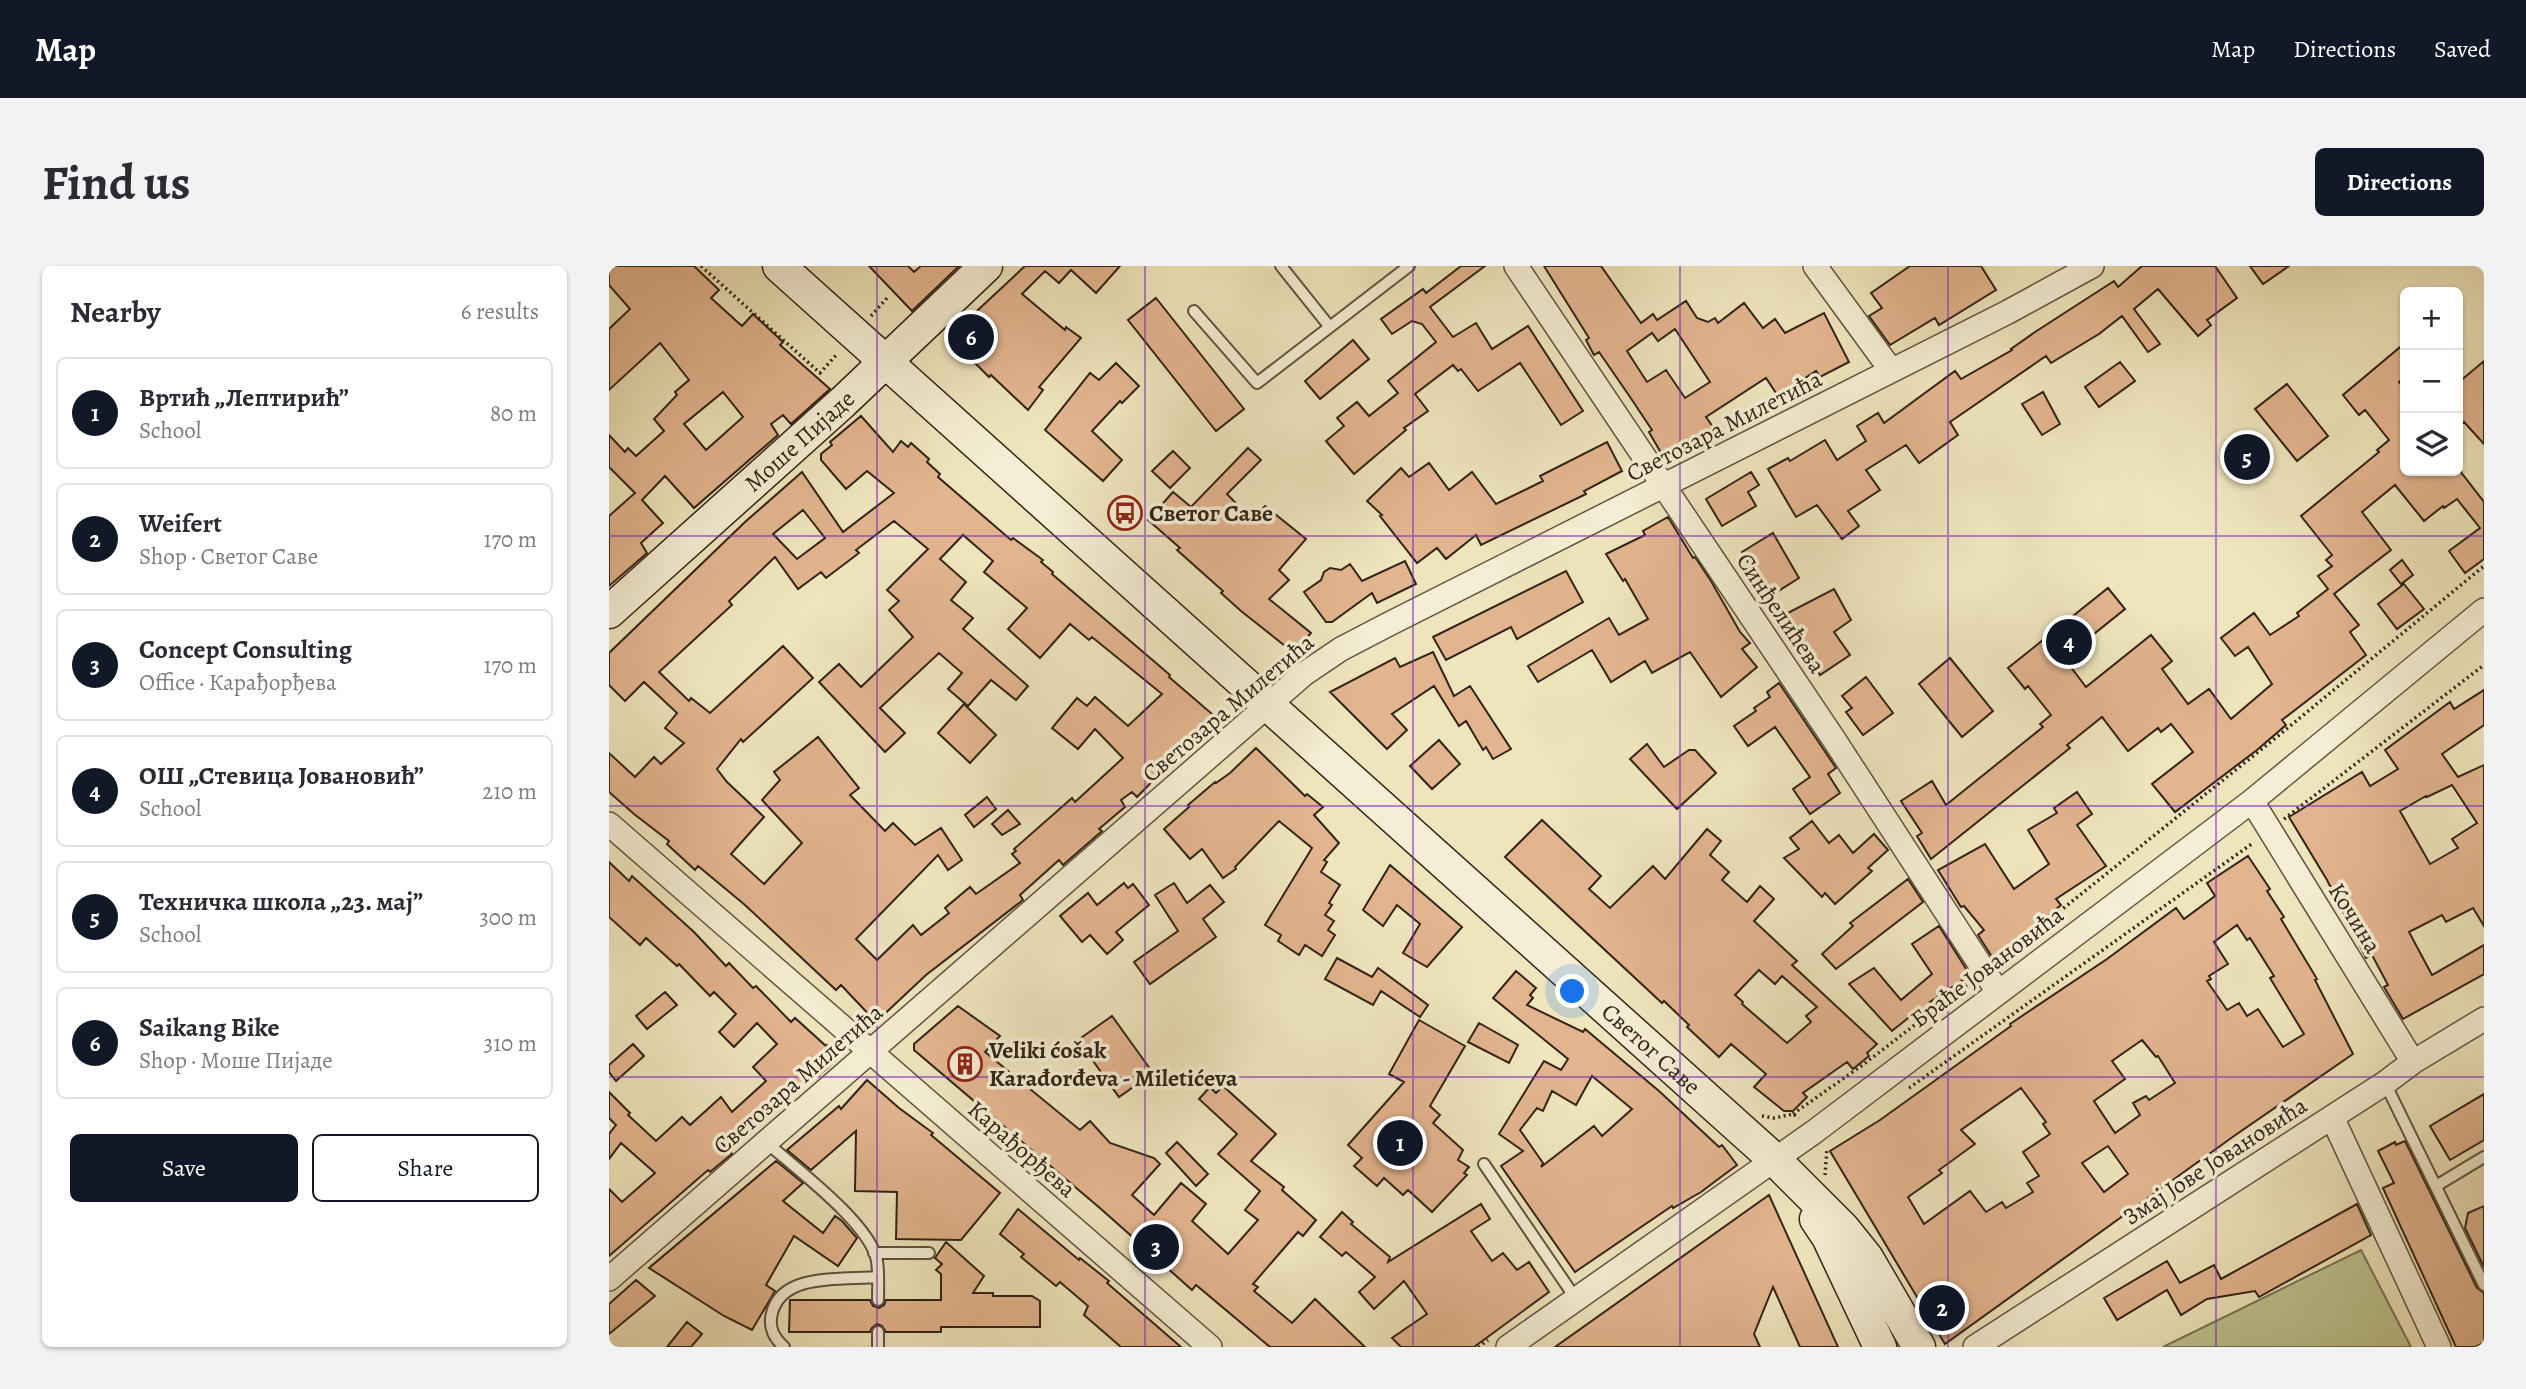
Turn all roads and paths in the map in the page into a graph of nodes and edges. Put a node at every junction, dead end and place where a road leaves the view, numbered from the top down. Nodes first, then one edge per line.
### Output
1 (701, 266) edge
2 (779, 266) edge
3 (986, 266) edge
4 (1282, 266) edge
5 (1409, 266) edge
6 (1516, 266) edge
7 (1815, 266) edge
8 (2092, 266) edge
9 (887, 298) dead end
10 (1194, 311) dead end
11 (1329, 326) junction
12 (855, 333) junction
13 (887, 361) junction
14 (1891, 370) junction
15 (1663, 487) junction
16 (2484, 566) edge
17 (2484, 610) edge
18 (609, 612) edge
19 (2484, 665) edge
20 (1266, 705) junction
21 (2252, 801) junction
22 (609, 824) edge
23 (2271, 831) junction
24 (1985, 971) junction
25 (1998, 992) junction
26 (2484, 1019) edge
27 (870, 1052) junction
28 (2413, 1062) junction
29 (2385, 1083) junction
30 (1907, 1090) dead end
31 (1793, 1114) dead end
32 (2332, 1117) junction
33 (766, 1142) junction
34 (2484, 1157) edge
35 (1775, 1160) junction
36 (1484, 1164) dead end
37 (2435, 1186) junction
38 (874, 1253) junction
39 (929, 1253) dead end
40 (878, 1277) junction
41 (609, 1279) edge
42 (2484, 1285) edge
43 (1576, 1299) junction
44 (878, 1300) dead end
45 (879, 1332) dead end
46 (784, 1347) edge
47 (879, 1347) edge
48 (1210, 1347) edge
49 (1508, 1347) edge
50 (1880, 1347) edge
51 (1919, 1347) edge
52 (1975, 1347) edge
53 (2439, 1347) edge

1 - 12 path
2 - 12 street, Светог Саве
3 - 13 street, Моше Пијаде
4 - 11 lane
5 - 11 lane
6 - 15 street, Синђелићева
7 - 14 street
8 - 14 street, Светозара Милетића
9 - 12 path
10 - 11 lane
12 - 13 street, Светог Саве
13 - 18 street, Моше Пијаде
13 - 20 street, Светог Саве
14 - 15 street, Светозара Милетића
15 - 20 street, Светозара Милетића
15 - 24 street, Синђелићева
16 - 24 path
17 - 21 street, Браће Јовановића
19 - 23 path
20 - 27 street, Светозара Милетића
20 - 35 street, Светог Саве
21 - 23 street, Кочина
21 - 25 street, Браће Јовановића
22 - 27 street, Карађорђева
23 - 28 street, Кочина
23 - 30 path
24 - 25 street, Синђелићева
24 - 31 path
25 - 35 street, Браће Јовановића
26 - 28 street, Змај Јове Јовановића
27 - 33 street, Светозара Милетића
27 - 48 street, Карађорђева
28 - 29 street, Змај Јове Јовановића
29 - 32 street, Змај Јове Јовановића
29 - 37 lane
32 - 52 street, Змај Јове Јовановића
32 - 53 street
33 - 38 lane
33 - 41 street, Светозара Милетића
34 - 37 lane
35 - 43 street, Браће Јовановића
35 - 50 street, Светог Саве
35 - 51 street, Светог Саве
36 - 43 lane
37 - 42 lane
38 - 39 lane
38 - 40 lane
40 - 44 lane
40 - 46 lane
43 - 49 street, Браће Јовановића
45 - 47 lane

